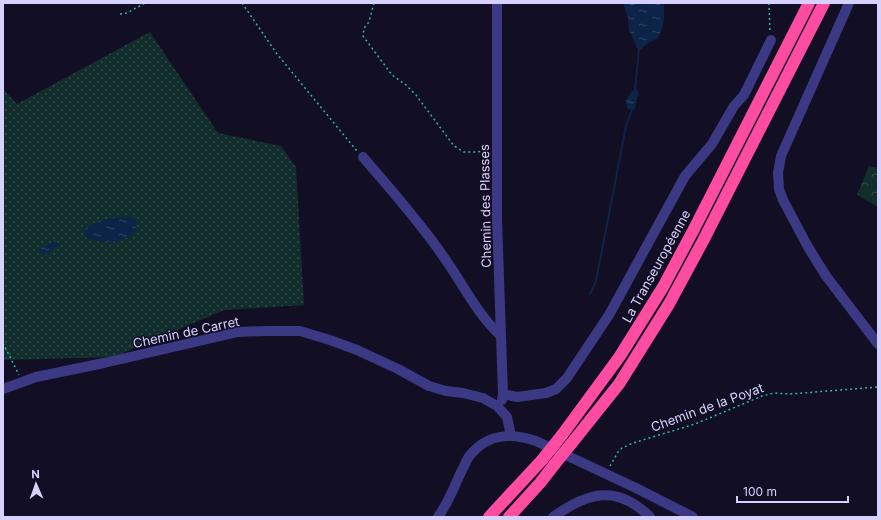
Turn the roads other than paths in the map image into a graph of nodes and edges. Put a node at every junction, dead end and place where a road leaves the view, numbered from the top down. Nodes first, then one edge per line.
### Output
1 (497, 3) edge
2 (809, 3) edge
3 (824, 3) edge
4 (849, 3) edge
5 (771, 40) road end
6 (362, 157) road end
7 (500, 335) junction
8 (878, 344) edge
9 (3, 389) edge
10 (503, 394) junction
11 (497, 406) junction
12 (511, 436) junction
13 (438, 517) edge
14 (489, 517) edge
15 (509, 517) edge
16 (553, 517) edge
17 (650, 517) edge
18 (693, 517) edge

1 - 7 street, Chemin des Plasses
2 - 14 highway, La Transeuropéenne, bridge
3 - 15 highway, bridge
4 - 8 street
5 - 10 street
6 - 7 street
7 - 10 street, Chemin des Plasses
9 - 11 street, Chemin de Carret
10 - 11 street, Chemin des Plasses
11 - 12 street, Chemin de Carret
12 - 13 street
12 - 18 street
16 - 17 street

